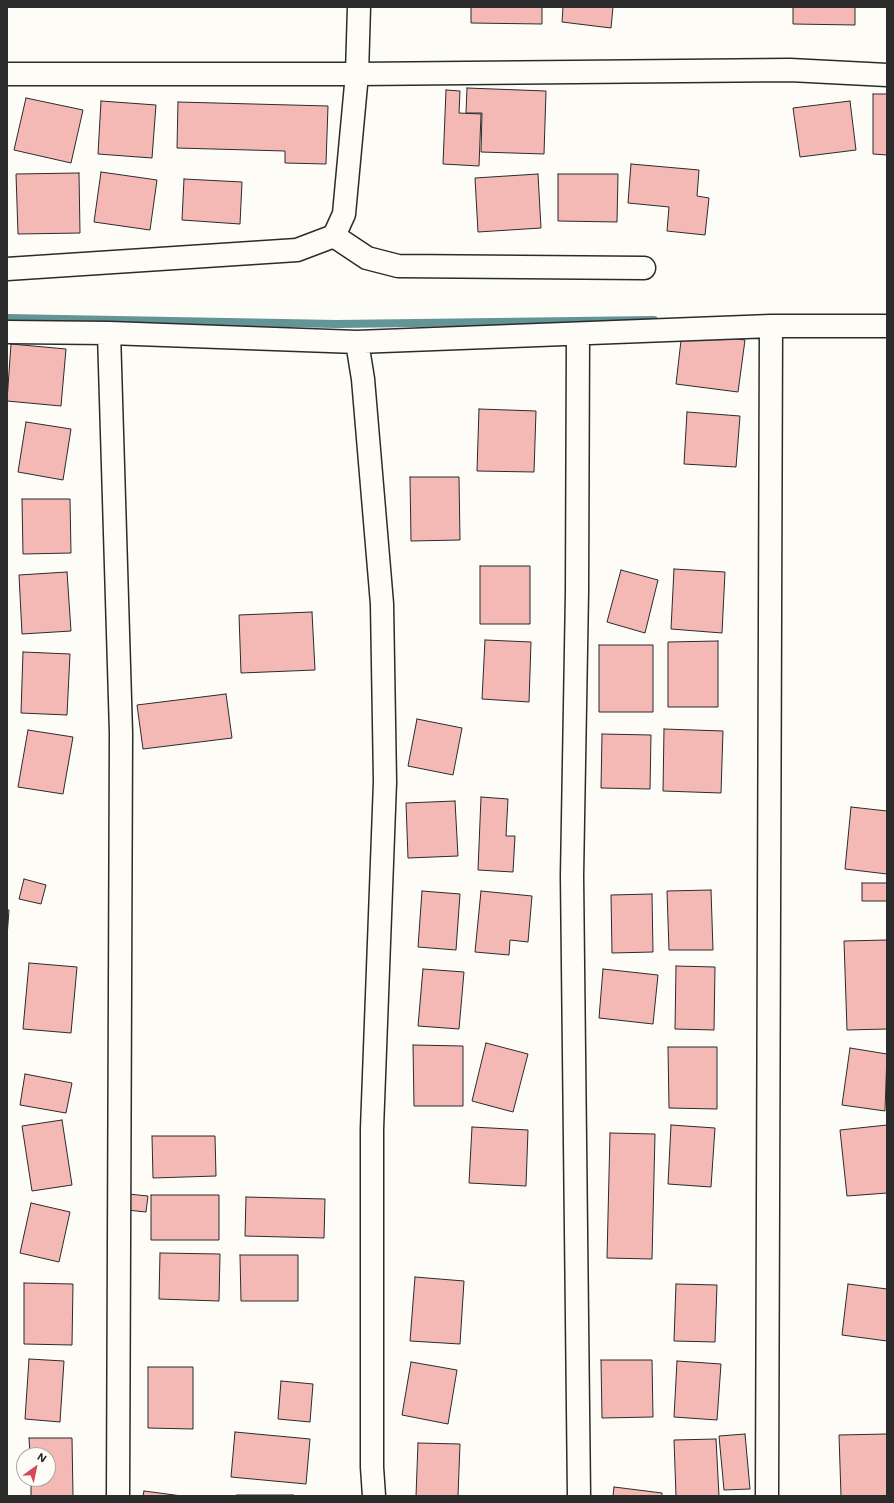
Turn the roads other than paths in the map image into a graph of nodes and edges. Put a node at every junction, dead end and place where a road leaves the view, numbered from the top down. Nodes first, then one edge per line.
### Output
1 (359, 7) edge
2 (7, 74) edge
3 (358, 74) junction
4 (887, 75) edge
5 (334, 236) junction
6 (7, 268) edge
7 (644, 268) dead end
8 (771, 326) junction
9 (887, 326) edge
10 (7, 332) edge
11 (109, 333) junction
12 (578, 334) junction
13 (357, 342) junction
14 (118, 1496) edge
15 (374, 1496) edge
16 (579, 1496) edge
17 (767, 1496) edge

1 - 3 street
2 - 3 street
3 - 4 street
3 - 5 street
5 - 6 street
5 - 7 street
8 - 9 street
8 - 12 street
8 - 17 street
10 - 11 street
11 - 13 street
11 - 14 street
12 - 13 street
12 - 16 street
13 - 15 street

